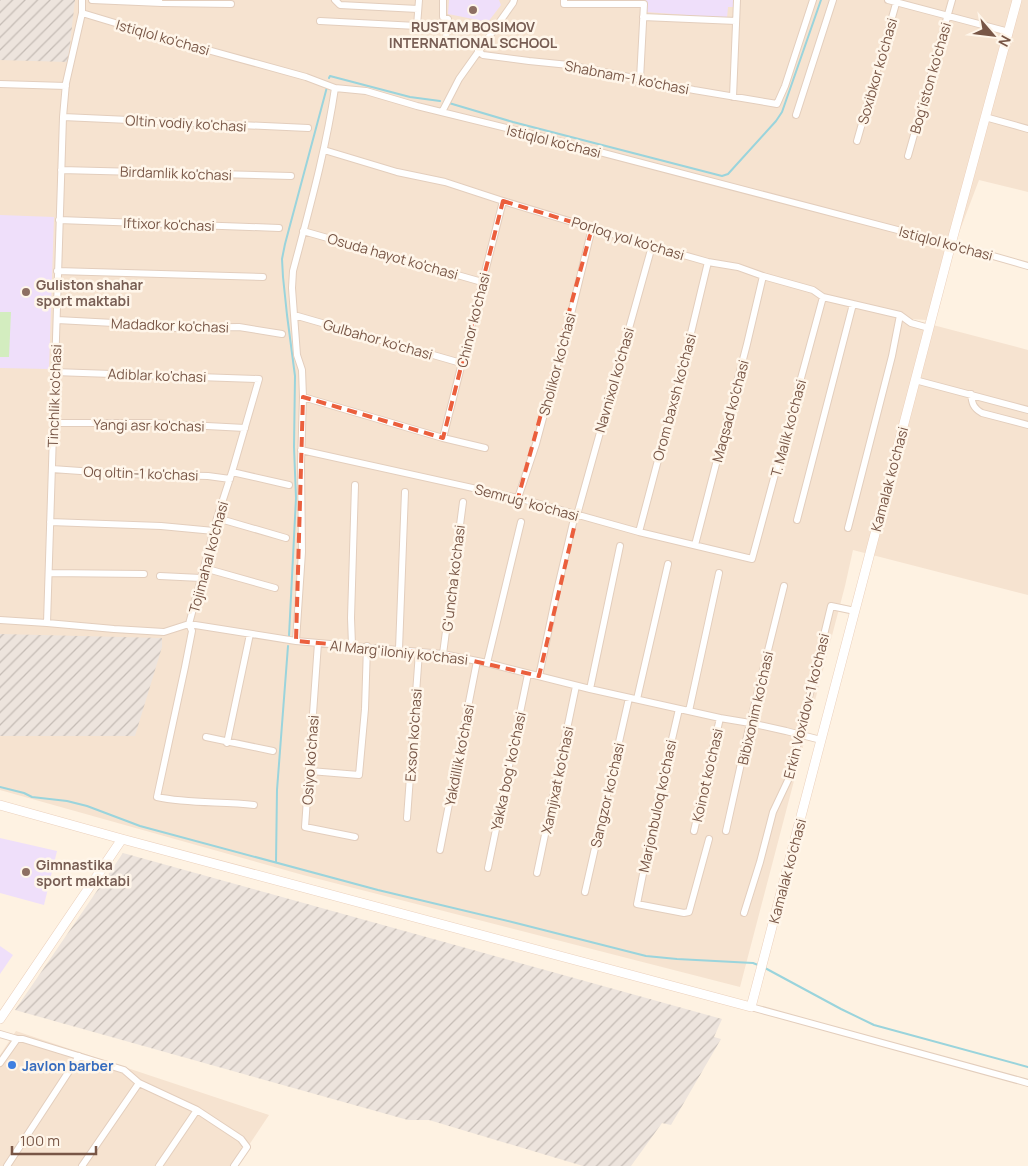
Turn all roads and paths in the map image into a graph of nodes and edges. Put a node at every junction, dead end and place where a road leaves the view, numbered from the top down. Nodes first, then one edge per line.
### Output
1 (82, 0) edge
2 (92, 0) edge
3 (335, 0) edge
4 (419, 0) edge
5 (443, 0) edge
6 (564, 0) edge
7 (737, 0) edge
8 (813, 0) edge
9 (833, 0) edge
10 (888, 0) edge
11 (952, 0) edge
12 (1017, 0) edge
13 (514, 1) edge
14 (897, 1) edge
15 (232, 4) dead end
16 (418, 9) junction
17 (82, 13) junction
18 (948, 16) junction
19 (643, 17) junction
20 (320, 21) dead end
21 (736, 21) junction
22 (1009, 32) junction
23 (446, 37) dead end
24 (478, 51) junction
25 (640, 79) junction
26 (0, 84) edge
27 (66, 86) junction
28 (335, 88) junction
29 (733, 97) junction
30 (442, 112) junction
31 (796, 116) dead end
32 (63, 117) junction
33 (985, 118) junction
34 (308, 128) dead end
35 (1028, 128) edge
36 (857, 141) dead end
37 (324, 150) junction
38 (908, 156) dead end
39 (61, 170) junction
40 (291, 176) dead end
41 (503, 202) junction
42 (59, 220) junction
43 (279, 228) dead end
44 (592, 228) junction
45 (303, 231) junction
46 (951, 244) junction
47 (652, 246) junction
48 (708, 262) junction
49 (1028, 266) edge
50 (57, 270) junction
51 (763, 276) junction
52 (263, 277) dead end
53 (482, 282) junction
54 (823, 297) junction
55 (853, 304) junction
56 (294, 315) junction
57 (900, 315) junction
58 (57, 320) junction
59 (929, 328) junction
60 (282, 334) dead end
61 (461, 363) junction
62 (54, 372) junction
63 (259, 378) joint
64 (915, 380) junction
65 (971, 394) junction
66 (303, 397) junction
67 (1028, 410) edge
68 (53, 423) junction
69 (1028, 425) edge
70 (245, 428) junction
71 (442, 438) junction
72 (485, 448) dead end
73 (301, 450) junction
74 (52, 469) junction
75 (232, 472) junction
76 (230, 479) junction
77 (289, 484) dead end
78 (355, 485) dead end
79 (405, 492) dead end
80 (518, 498) junction
81 (463, 502) dead end
82 (577, 515) junction
83 (217, 518) junction
84 (797, 520) dead end
85 (50, 522) junction
86 (521, 522) dead end
87 (848, 528) dead end
88 (214, 531) junction
89 (639, 532) junction
90 (286, 538) dead end
91 (695, 545) junction
92 (620, 546) dead end
93 (752, 559) joint
94 (668, 564) dead end
95 (204, 568) junction
96 (48, 573) junction
97 (144, 574) dead end
98 (720, 574) dead end
99 (160, 576) dead end
100 (201, 578) junction
101 (784, 586) dead end
102 (275, 588) dead end
103 (855, 611) junction
104 (0, 620) edge
105 (47, 622) junction
106 (189, 624) junction
107 (250, 634) junction
108 (296, 641) junction
109 (318, 643) junction
110 (352, 645) junction
111 (367, 646) junction
112 (399, 649) junction
113 (419, 652) junction
114 (443, 654) junction
115 (478, 661) junction
116 (487, 663) junction
117 (528, 674) junction
118 (539, 676) junction
119 (576, 686) junction
120 (590, 689) junction
121 (630, 698) junction
122 (637, 699) junction
123 (679, 708) junction
124 (689, 711) junction
125 (720, 718) junction
126 (750, 723) junction
127 (800, 734) junction
128 (206, 737) dead end
129 (821, 740) junction
130 (227, 742) junction
131 (273, 752) dead end
132 (310, 771) junction
133 (254, 805) dead end
134 (0, 806) edge
135 (407, 818) dead end
136 (694, 831) dead end
137 (726, 831) dead end
138 (355, 837) dead end
139 (122, 839) junction
140 (709, 839) dead end
141 (440, 850) dead end
142 (488, 868) dead end
143 (537, 873) dead end
144 (585, 892) dead end
145 (744, 914) dead end
146 (751, 1007) junction
147 (0, 1019) edge
148 (0, 1034) edge
149 (17, 1038) junction
150 (79, 1056) junction
151 (0, 1063) edge
152 (138, 1083) junction
153 (1028, 1083) edge
154 (196, 1110) junction
155 (7, 1166) edge
156 (82, 1166) edge
157 (159, 1166) edge
158 (234, 1166) edge

1 - 17 street, Tinchlik ko'chasi
2 - 15 street
3 - 16 street
4 - 16 street
5 - 23 street
6 - 19 street
7 - 21 street
8 - 29 street, Shabnam-1 ko'chasi
9 - 31 street
10 - 14 street
11 - 18 street, Bog'iston ko'chasi
12 - 22 main road, Kamalak ko'chasi
13 - 24 street
14 - 18 street
14 - 36 street, Soxibkor ko'chasi
16 - 20 street
17 - 27 street, Tinchlik ko'chasi
17 - 28 street, Istiqlol ko'chasi
18 - 22 street
18 - 38 street, Bog'iston ko'chasi
19 - 21 street
19 - 25 street
21 - 29 street
22 - 33 main road, Kamalak ko'chasi
24 - 25 street, Shabnam-1 ko'chasi
24 - 30 street
25 - 29 street, Shabnam-1 ko'chasi
26 - 27 street
27 - 32 street, Tinchlik ko'chasi
28 - 30 street, Istiqlol ko'chasi
28 - 37 street
30 - 46 street, Istiqlol ko'chasi
32 - 34 street, Oltin vodiy ko'chasi
32 - 39 street, Tinchlik ko'chasi
33 - 35 street
33 - 46 main road, Kamalak ko'chasi
37 - 41 street, Porloq yol ko'chasi
37 - 45 street
39 - 40 street, Birdamlik ko'chasi
39 - 42 street, Tinchlik ko'chasi
41 - 44 street, Porloq yol ko'chasi
41 - 53 street, Chinor ko'chasi
42 - 43 street, Iftixor ko'chasi
42 - 50 street, Tinchlik ko'chasi
44 - 47 street, Porloq yol ko'chasi
44 - 80 street, Sholikor ko'chasi
45 - 53 street, Osuda hayot ko'chasi
45 - 56 street
46 - 49 street, Istiqlol ko'chasi
46 - 59 main road, Kamalak ko'chasi
47 - 48 street, Porloq yol ko'chasi
47 - 82 street, Navnixol ko'chasi
48 - 51 street, Porloq yol ko'chasi
48 - 89 street, Orom baxsh ko'chasi
50 - 52 street
50 - 58 street, Tinchlik ko'chasi
51 - 54 street, Porloq yol ko'chasi
51 - 91 street, Maqsad ko'chasi
53 - 61 street, Chinor ko'chasi
54 - 55 street, Porloq yol ko'chasi
54 - 93 street, T. Malik ko'chasi
55 - 57 street, Porloq yol ko'chasi
55 - 84 street
56 - 61 street, Gulbahor ko'chasi
56 - 66 street
57 - 59 street, Porloq yol ko'chasi
57 - 87 street
58 - 60 street, Madadkor ko'chasi
58 - 62 street, Tinchlik ko'chasi
59 - 64 main road, Kamalak ko'chasi
61 - 71 street, Chinor ko'chasi
62 - 63 street, Adiblar ko'chasi
62 - 68 street, Tinchlik ko'chasi
63 - 70 street, Tojimahal ko'chasi
64 - 65 street
64 - 103 main road, Kamalak ko'chasi
65 - 67 street
65 - 69 street
66 - 71 street
66 - 73 street
68 - 70 street, Yangi asr ko'chasi
68 - 74 street, Tinchlik ko'chasi
70 - 75 street, Tojimahal ko'chasi
71 - 72 street
73 - 80 street, Semrug' ko'chasi
73 - 108 street
74 - 76 street, Oq oltin-1 ko'chasi
74 - 85 street, Tinchlik ko'chasi
75 - 76 street, Tojimahal ko'chasi
75 - 77 street
76 - 83 street, Tojimahal ko'chasi
78 - 110 street
79 - 112 street
80 - 82 street, Semrug' ko'chasi
81 - 114 street, G'uncha ko'chasi
82 - 89 street, Semrug' ko'chasi
82 - 118 street
83 - 88 street, Tojimahal ko'chasi
83 - 90 street
85 - 88 street
85 - 96 street, Tinchlik ko'chasi
86 - 116 street
88 - 95 street, Tojimahal ko'chasi
89 - 91 street, Semrug' ko'chasi
91 - 93 street, Semrug' ko'chasi
92 - 120 street
94 - 122 street
95 - 100 street, Tojimahal ko'chasi
95 - 102 street
96 - 97 street
96 - 105 street, Tinchlik ko'chasi
98 - 124 street
99 - 100 street
100 - 106 street, Tojimahal ko'chasi
101 - 126 street, Bibixonim ko'chasi
103 - 127 street, Erkin Voxidov-1 ko'chasi
103 - 129 main road, Kamalak ko'chasi
104 - 105 street, Al Marg'iloniy ko'chasi
105 - 106 street, Al Marg'iloniy ko'chasi
106 - 107 street, Al Marg'iloniy ko'chasi
106 - 133 street, Tojimahal ko'chasi
107 - 108 street, Al Marg'iloniy ko'chasi
107 - 130 street
108 - 109 street, Al Marg'iloniy ko'chasi
109 - 110 street, Al Marg'iloniy ko'chasi
109 - 132 street, Osiyo ko'chasi
110 - 111 street, Al Marg'iloniy ko'chasi
111 - 112 street, Al Marg'iloniy ko'chasi
111 - 132 street
112 - 113 street, Al Marg'iloniy ko'chasi
113 - 114 street, Al Marg'iloniy ko'chasi
113 - 135 street, Exson ko'chasi
114 - 115 street, Al Marg'iloniy ko'chasi
115 - 116 street, Al Marg'iloniy ko'chasi
115 - 141 street, Yakdillik ko'chasi
116 - 117 street, Al Marg'iloniy ko'chasi
117 - 118 street, Al Marg'iloniy ko'chasi
117 - 142 street, Yakka bog' ko'chasi
118 - 119 street, Al Marg'iloniy ko'chasi
119 - 120 street, Al Marg'iloniy ko'chasi
119 - 143 street, Xamjixat ko'chasi
120 - 121 street, Al Marg'iloniy ko'chasi
121 - 122 street, Al Marg'iloniy ko'chasi
121 - 144 street, Sangzor ko'chasi
122 - 123 street, Al Marg'iloniy ko'chasi
123 - 124 street, Al Marg'iloniy ko'chasi
123 - 140 street, Marjonbuloq ko'chasi
124 - 125 street, Al Marg'iloniy ko'chasi
125 - 126 street, Al Marg'iloniy ko'chasi
125 - 136 street, Koinot ko'chasi
126 - 127 street, Al Marg'iloniy ko'chasi
126 - 137 street, Bibixonim ko'chasi
127 - 129 street, Al Marg'iloniy ko'chasi
127 - 145 street, Erkin Voxidov-1 ko'chasi
128 - 130 street
129 - 146 main road, Kamalak ko'chasi
130 - 131 street
132 - 138 street, Osiyo ko'chasi
134 - 139 main road
139 - 146 main road
139 - 147 main road
146 - 153 street
148 - 149 street
149 - 150 street
149 - 151 street
150 - 152 street
150 - 155 street
152 - 154 street
152 - 156 street
154 - 157 street
154 - 158 street

